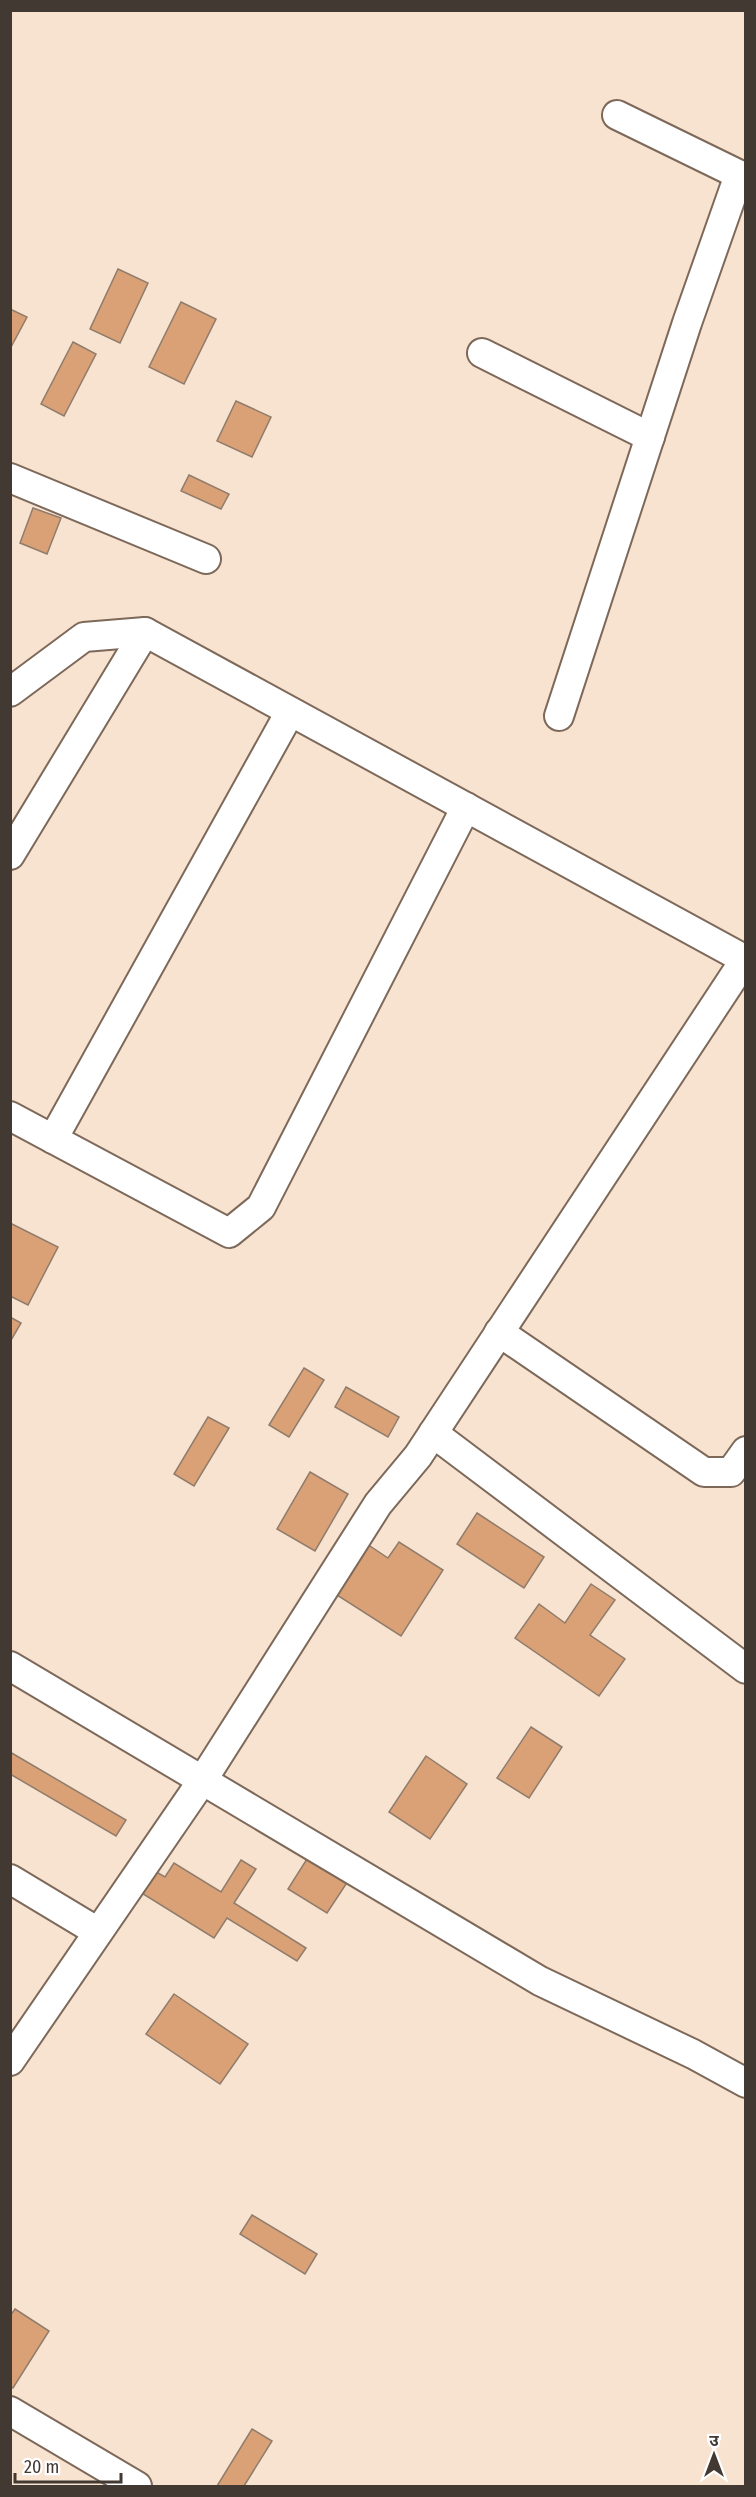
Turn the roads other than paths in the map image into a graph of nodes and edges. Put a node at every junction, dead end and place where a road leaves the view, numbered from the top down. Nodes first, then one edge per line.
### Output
1 (617, 115) dead end
2 (742, 176) edge
3 (482, 353) dead end
4 (650, 437) junction
5 (10, 478) edge
6 (206, 560) dead end
7 (145, 632) junction
8 (10, 692) edge
9 (290, 712) junction
10 (559, 716) dead end
11 (466, 807) junction
12 (10, 855) edge
13 (745, 959) edge
14 (10, 1116) edge
15 (53, 1139) junction
16 (500, 1332) junction
17 (433, 1433) junction
18 (741, 1468) edge
19 (10, 1666) edge
20 (746, 1669) edge
21 (202, 1781) junction
22 (10, 1879) edge
23 (98, 1932) junction
24 (10, 2061) edge
25 (746, 2083) edge
26 (10, 2410) edge
27 (136, 2487) edge

1 - 2 street
2 - 4 street
3 - 4 street
4 - 10 street
5 - 6 street
7 - 8 street
7 - 9 street
7 - 12 street
9 - 11 street
9 - 15 street
11 - 13 street
11 - 15 street
13 - 16 street
14 - 15 street
16 - 17 street
16 - 18 street
17 - 20 street
17 - 21 street
19 - 21 street
21 - 23 street
21 - 25 street
22 - 23 street
23 - 24 street
26 - 27 street

